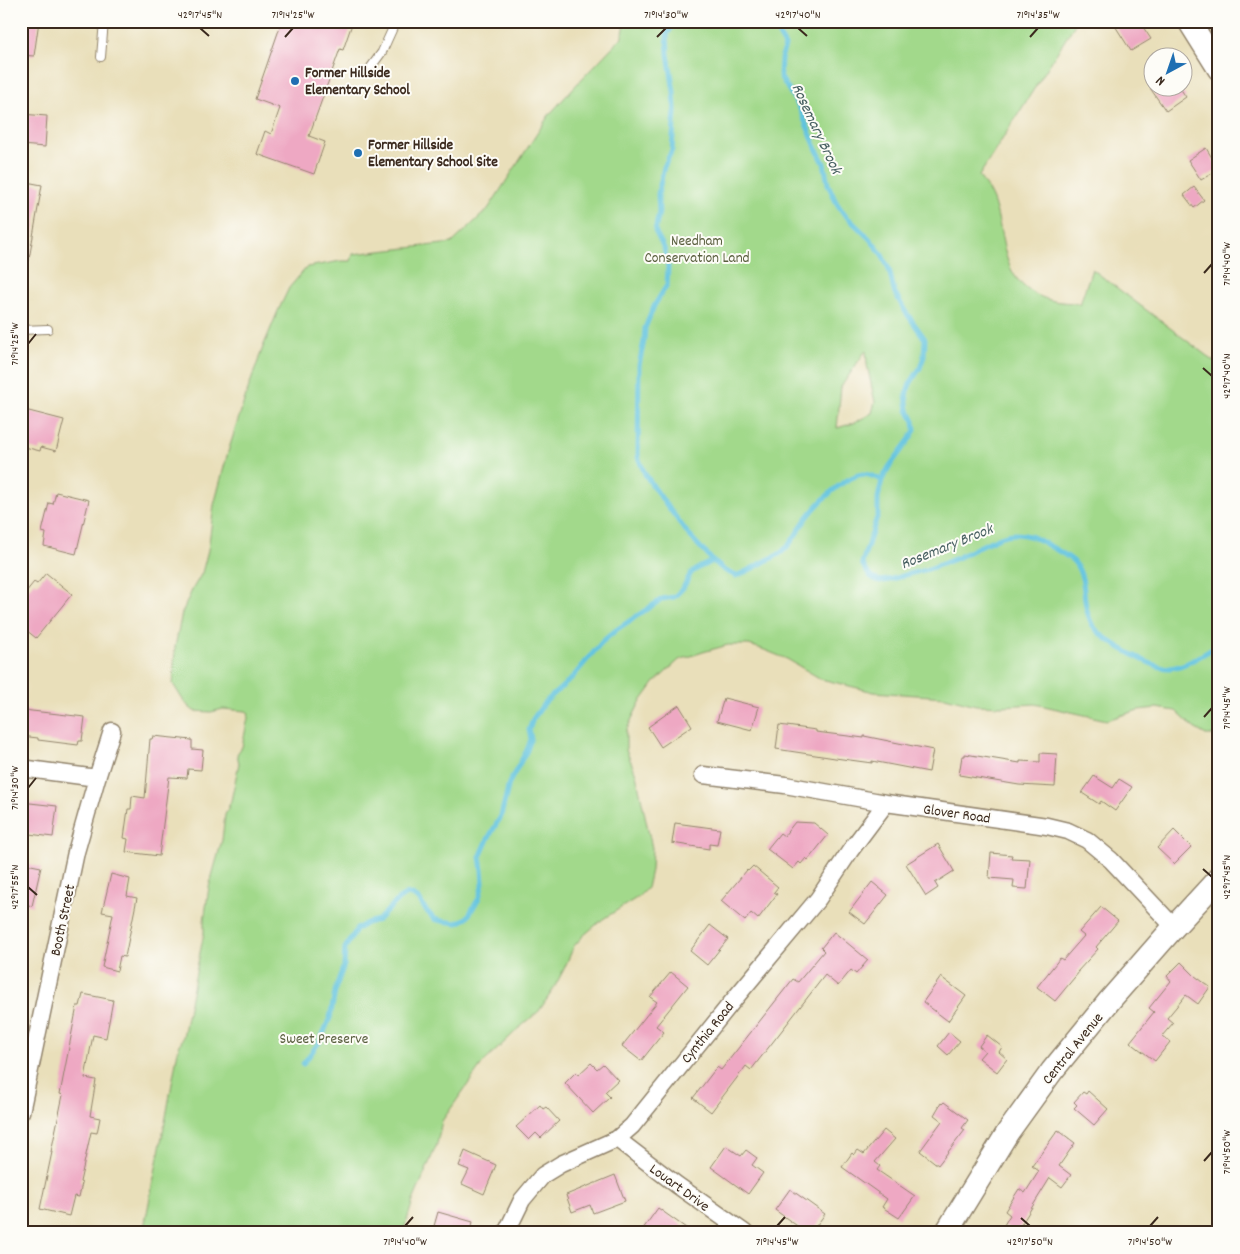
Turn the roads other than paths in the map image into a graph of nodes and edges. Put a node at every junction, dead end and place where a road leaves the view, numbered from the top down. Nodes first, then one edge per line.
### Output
1 (104, 21) edge
2 (396, 21) edge
3 (1189, 21) edge
4 (101, 57) dead end
5 (371, 66) dead end
6 (1219, 69) edge
7 (48, 329) dead end
8 (21, 330) edge
9 (112, 730) dead end
10 (21, 768) edge
11 (702, 775) dead end
12 (97, 778) junction
13 (886, 803) junction
14 (1219, 878) edge
15 (1174, 927) junction
16 (21, 1112) edge
17 (617, 1139) junction
18 (506, 1233) edge
19 (745, 1233) edge
20 (946, 1233) edge

1 - 4 lane
2 - 5 lane
3 - 6 main road
7 - 8 lane
9 - 12 street, Booth Street
10 - 12 street
11 - 13 street, Glover Road
12 - 16 street, Booth Street
13 - 15 street, Glover Road
13 - 17 street, Cynthia Road
14 - 15 main road, Central Avenue
15 - 20 main road, Central Avenue
17 - 18 street, Cynthia Road
17 - 19 street, Louart Drive

